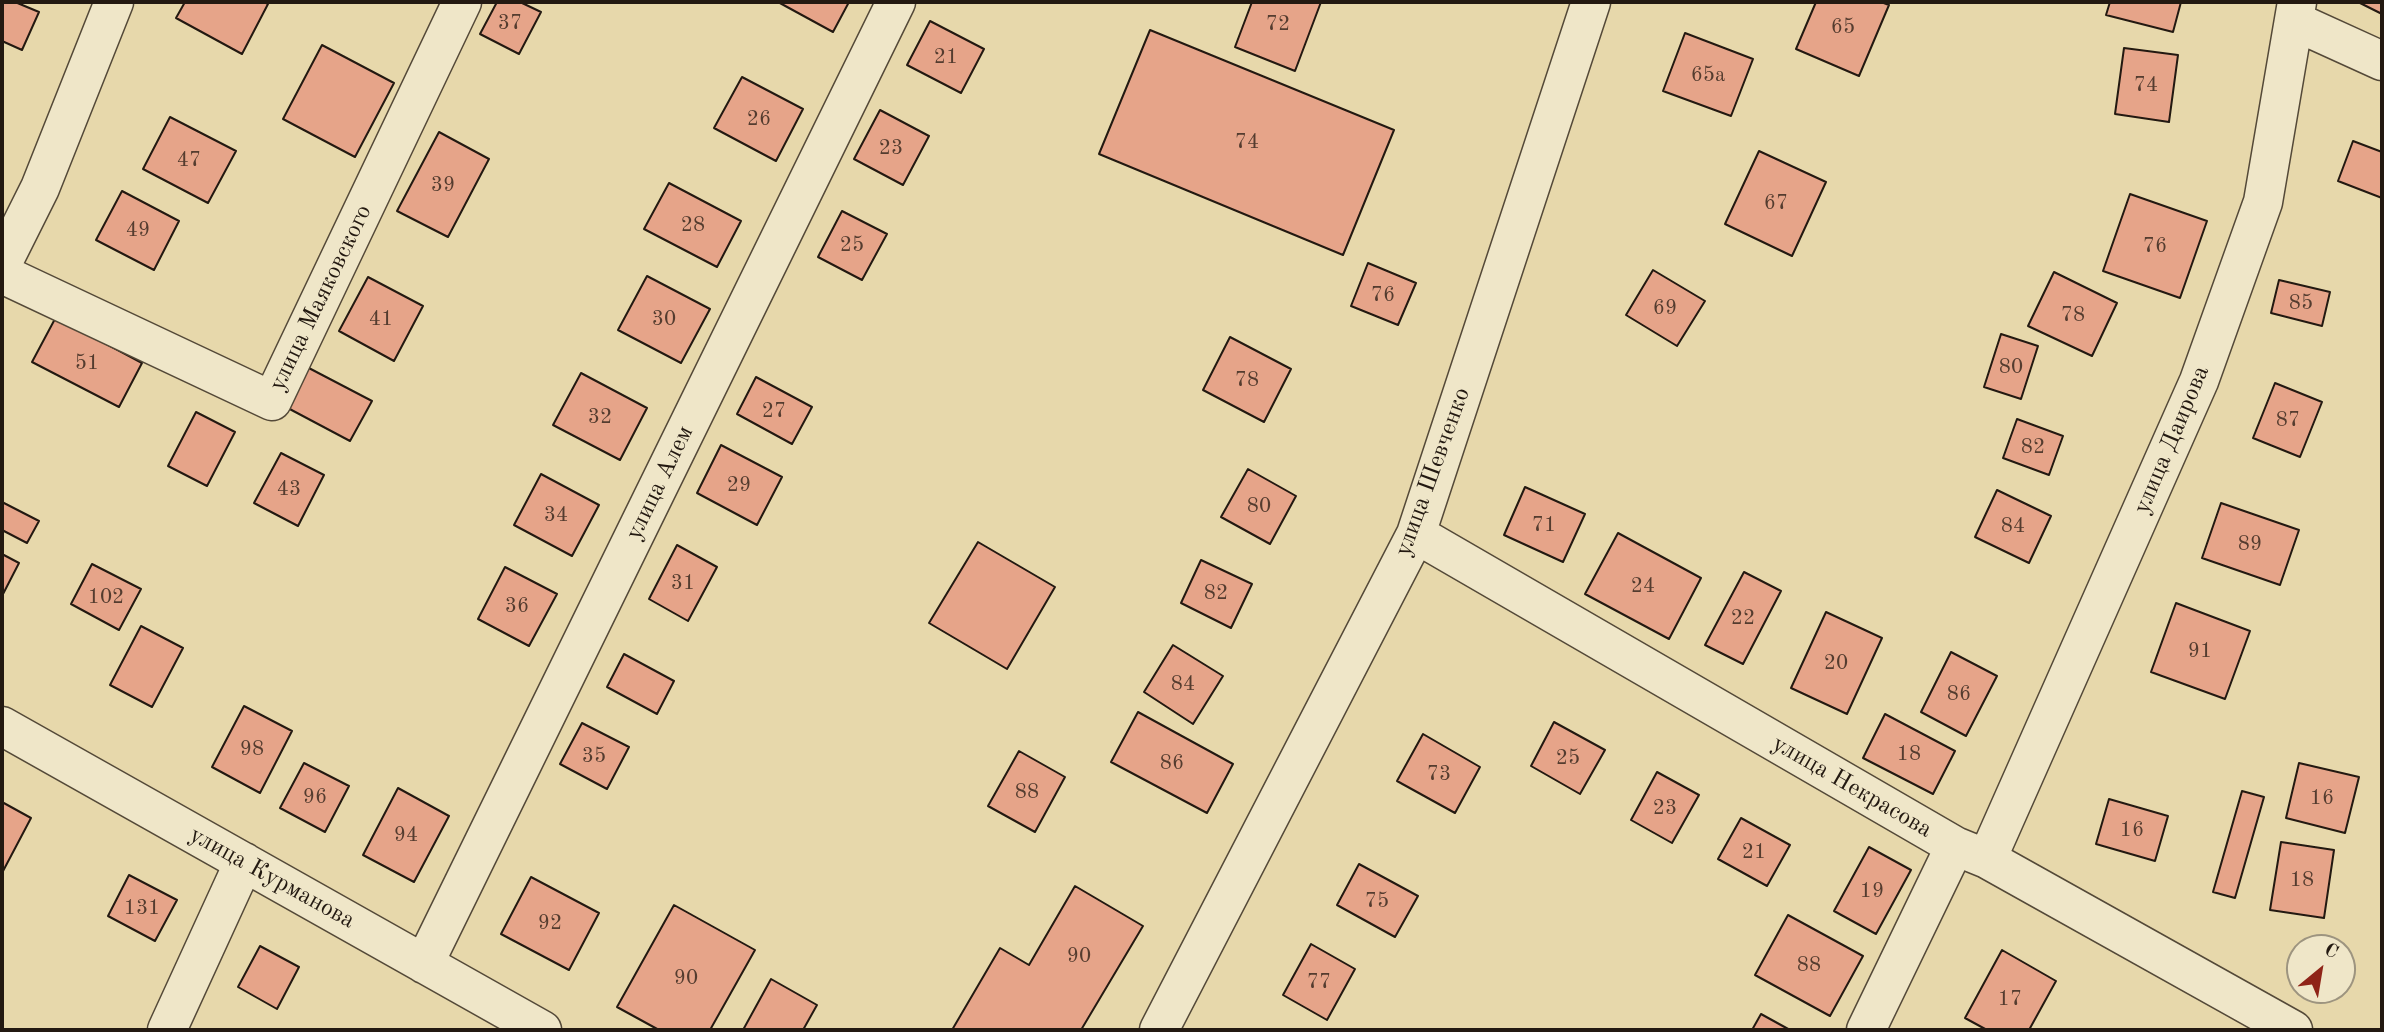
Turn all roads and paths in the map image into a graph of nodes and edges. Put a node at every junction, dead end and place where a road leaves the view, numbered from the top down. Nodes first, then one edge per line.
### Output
1 (114, 2) edge
2 (462, 2) edge
3 (896, 2) edge
4 (1591, 2) edge
5 (2296, 12) edge
6 (2382, 61) edge
7 (2, 264) edge
8 (2, 274) edge
9 (1416, 534) junction
10 (2, 726) edge
11 (1971, 852) junction
12 (244, 862) junction
13 (424, 964) junction
14 (167, 1030) edge
15 (542, 1030) edge
16 (1159, 1030) edge
17 (1866, 1030) edge
18 (2293, 1030) edge

1 - 7 street
2 - 8 street, улица Маяковского
3 - 13 street, улица Алем
4 - 9 street, улица Шевченко
5 - 6 street
5 - 11 street, улица Даирова
9 - 11 street, улица Некрасова
9 - 16 street, улица Шевченко
10 - 12 street, улица Курманова
11 - 17 street, улица Даирова
11 - 18 street, улица Некрасова
12 - 13 street, улица Курманова
12 - 14 street
13 - 15 street, улица Курманова

